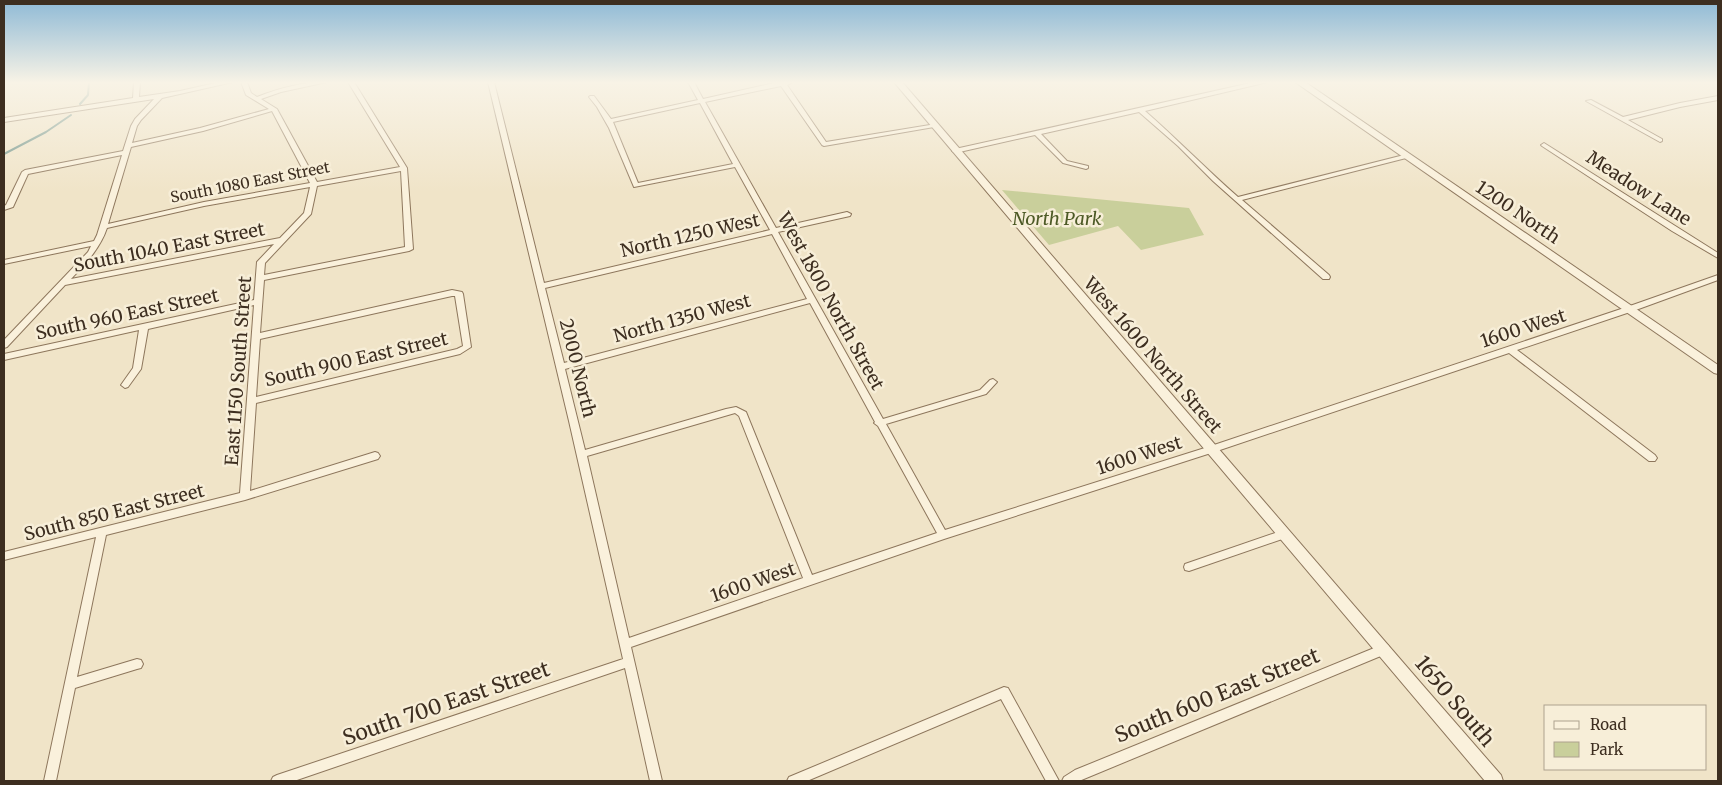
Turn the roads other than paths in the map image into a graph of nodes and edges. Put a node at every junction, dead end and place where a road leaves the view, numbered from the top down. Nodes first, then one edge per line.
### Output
1 (138, 119) edge
2 (241, 119) edge
3 (279, 119) edge
4 (374, 119) edge
5 (500, 119) edge
6 (620, 119) edge
7 (710, 119) edge
8 (807, 119) edge
9 (929, 119) edge
10 (1101, 119) edge
11 (1149, 119) edge
12 (1353, 119) edge
13 (1628, 119) edge
14 (1623, 120) joint
15 (609, 121) joint
16 (934, 125) junction
17 (1036, 133) junction
18 (1660, 140) dead end
19 (1544, 145) dead end
20 (128, 148) junction
21 (955, 151) junction
22 (1408, 156) junction
23 (737, 165) junction
24 (1086, 167) dead end
25 (404, 168) junction
26 (314, 183) junction
27 (1237, 199) junction
28 (4, 208) edge
29 (847, 214) dead end
30 (103, 227) junction
31 (774, 231) junction
32 (282, 240) junction
33 (96, 243) junction
34 (1718, 256) edge
35 (4, 262) edge
36 (1326, 277) dead end
37 (1718, 277) edge
38 (260, 278) junction
39 (62, 283) junction
40 (541, 286) junction
41 (812, 300) junction
42 (258, 302) junction
43 (1630, 309) junction
44 (144, 327) junction
45 (14, 334) junction
46 (4, 336) edge
47 (256, 337) junction
48 (4, 345) edge
49 (1510, 349) junction
50 (4, 357) edge
51 (560, 367) junction
52 (1718, 370) edge
53 (993, 382) dead end
54 (125, 385) dead end
55 (252, 401) junction
56 (880, 423) junction
57 (1211, 450) junction
58 (582, 454) junction
59 (375, 456) dead end
60 (1652, 458) dead end
61 (245, 496) junction
62 (102, 531) junction
63 (1284, 534) junction
64 (943, 535) junction
65 (4, 556) edge
66 (1189, 567) dead end
67 (809, 580) junction
68 (625, 644) junction
69 (1384, 649) junction
70 (628, 662) junction
71 (137, 664) dead end
72 (71, 684) junction
73 (50, 781) edge
74 (277, 781) edge
75 (656, 781) edge
76 (793, 781) edge
77 (1053, 781) edge
78 (1068, 781) edge
79 (1495, 781) edge

1 - 20 street
2 - 20 street
3 - 26 street
4 - 25 street
5 - 40 street, 2000 North
6 - 15 street
7 - 23 street, West 1800 North Street
8 - 16 street
9 - 16 street, West 1600 North Street
10 - 17 street
11 - 27 street
12 - 22 street, 1200 North
13 - 14 street
14 - 18 street
15 - 23 street
16 - 21 street, West 1600 North Street
17 - 21 street
17 - 24 street
19 - 34 street, Meadow Lane
20 - 28 street
20 - 30 street
21 - 57 street, West 1600 North Street
22 - 27 street
22 - 43 street, 1200 North
23 - 31 street, West 1800 North Street
25 - 26 street, South 1080 East Street
25 - 38 street
26 - 30 street, South 1080 East Street
26 - 32 street, East 1150 South Street
27 - 36 street
29 - 31 street, North 1250 West
30 - 33 street
31 - 40 street, North 1250 West
31 - 41 street, West 1800 North Street
32 - 38 street, East 1150 South Street
32 - 39 street, South 1040 East Street
33 - 35 street
33 - 39 street
37 - 43 street, 1600 West
38 - 42 street, East 1150 South Street
39 - 45 street
40 - 51 street, 2000 North
41 - 51 street, North 1350 West
41 - 56 street, West 1800 North Street
42 - 44 street, South 960 East Street
42 - 47 street, East 1150 South Street
43 - 49 street, 1600 West
43 - 52 street, 1200 North
44 - 50 street, South 960 East Street
44 - 54 street
45 - 46 street
45 - 48 street
47 - 55 street, East 1150 South Street
47 - 55 street, South 900 East Street
49 - 57 street, 1600 West
49 - 60 street
51 - 58 street, 2000 North
53 - 56 street
55 - 61 street, East 1150 South Street
56 - 64 street, West 1800 North Street
57 - 63 street, West 1600 North Street
57 - 64 street, 1600 West
58 - 67 street
58 - 68 street, 2000 North
59 - 61 street, South 850 East Street
61 - 62 street, South 850 East Street
62 - 65 street, South 850 East Street
62 - 72 street
63 - 66 street
63 - 69 street, West 1600 North Street
64 - 67 street, 1600 West
67 - 68 street, 1600 West
68 - 70 street, 2000 North
69 - 78 street, South 600 East Street
69 - 79 street, 1650 South
70 - 74 street, South 700 East Street
70 - 75 street, 2000 North
71 - 72 street
72 - 73 street
76 - 77 street

